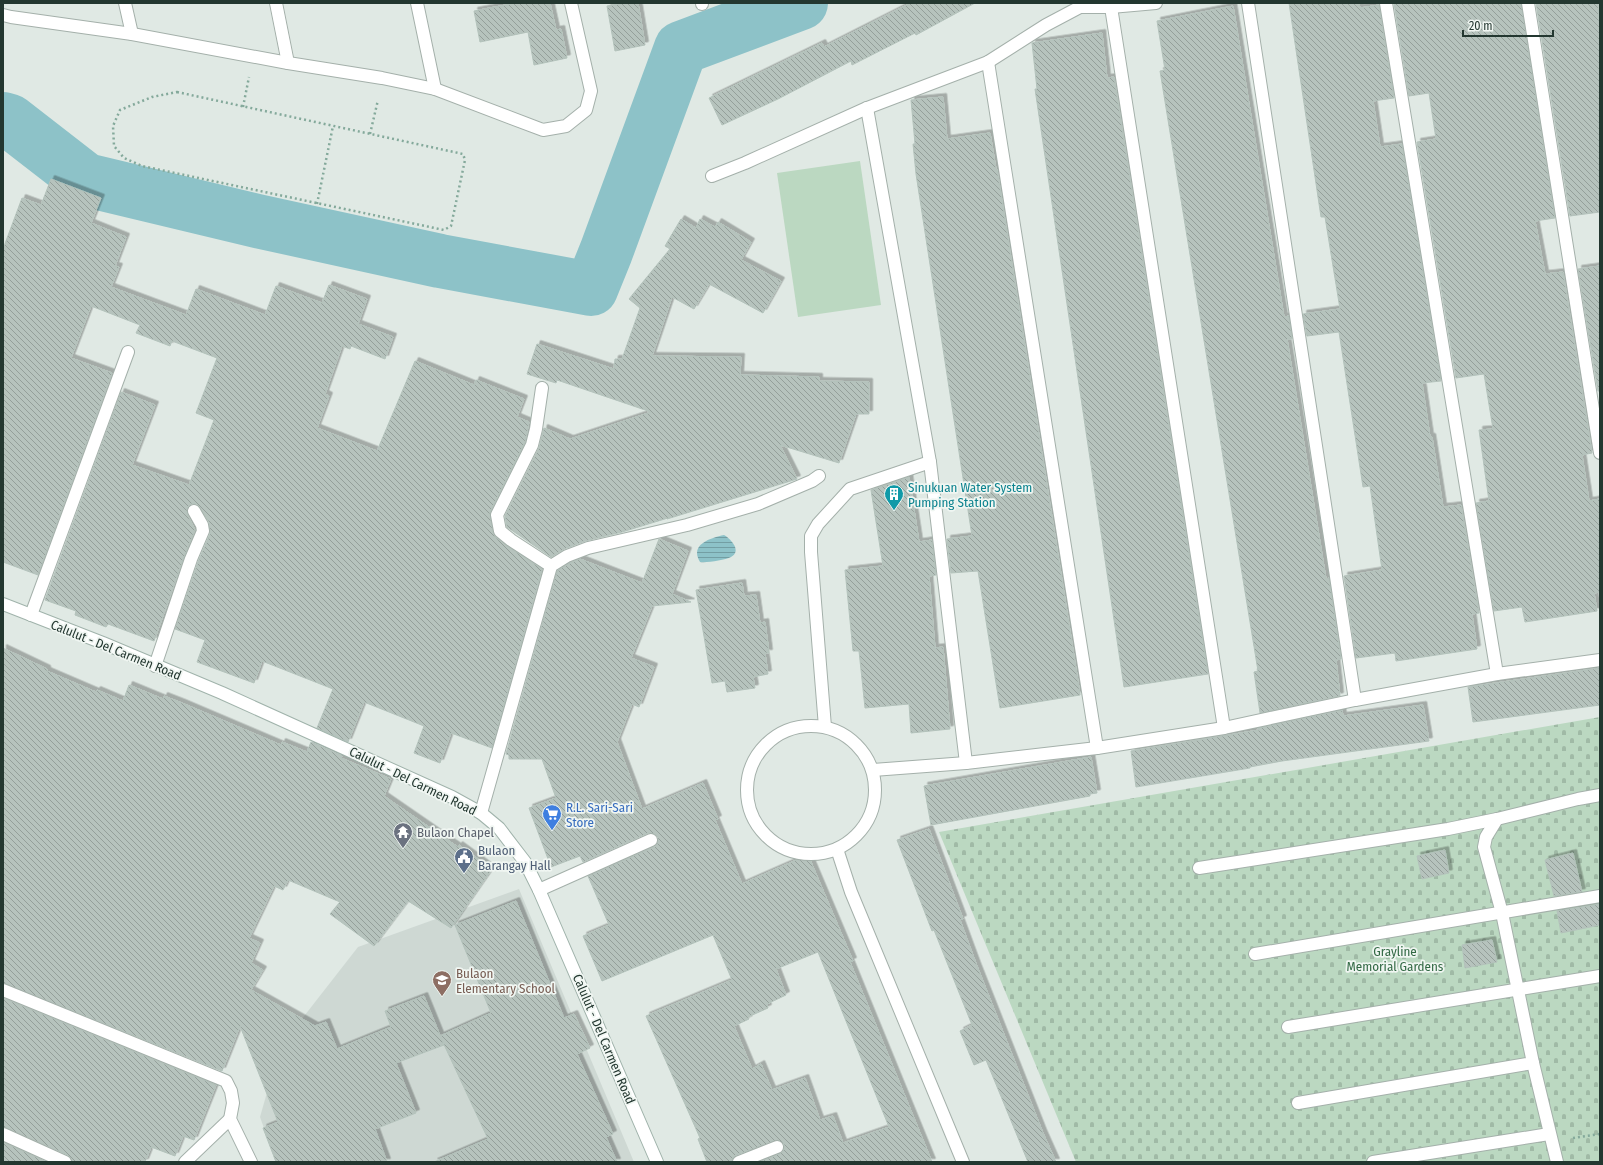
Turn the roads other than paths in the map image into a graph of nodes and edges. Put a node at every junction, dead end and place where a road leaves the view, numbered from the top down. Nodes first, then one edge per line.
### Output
1 (125, 3) edge
2 (276, 3) edge
3 (417, 3) edge
4 (571, 3) edge
5 (1156, 3) edge
6 (1248, 3) edge
7 (1386, 3) edge
8 (1528, 3) edge
9 (1111, 7) junction
10 (3, 15) edge
11 (132, 34) junction
12 (988, 62) junction
13 (288, 63) junction
14 (434, 89) junction
15 (867, 108) junction
16 (712, 176) dead end
17 (128, 352) dead end
18 (542, 388) dead end
19 (1600, 453) edge
20 (930, 462) junction
21 (819, 476) dead end
22 (194, 511) dead end
23 (551, 566) junction
24 (3, 604) edge
25 (31, 615) junction
26 (1600, 660) edge
27 (155, 666) junction
28 (1497, 674) junction
29 (1355, 700) junction
30 (826, 727) junction
31 (1224, 728) junction
32 (1097, 748) junction
33 (966, 764) junction
34 (873, 770) junction
35 (1600, 795) edge
36 (481, 813) junction
37 (1497, 819) junction
38 (651, 840) dead end
39 (837, 849) junction
40 (1198, 868) dead end
41 (539, 890) junction
42 (1600, 896) edge
43 (1502, 914) junction
44 (1256, 954) dead end
45 (1600, 976) edge
46 (3, 990) edge
47 (1519, 990) junction
48 (1288, 1027) dead end
49 (1533, 1064) junction
50 (1298, 1103) dead end
51 (230, 1119) junction
52 (3, 1134) edge
53 (1549, 1134) junction
54 (777, 1147) dead end
55 (66, 1162) edge
56 (185, 1162) edge
57 (251, 1162) edge
58 (657, 1162) edge
59 (739, 1162) edge
60 (963, 1162) edge
61 (1373, 1162) edge
62 (1557, 1162) edge

1 - 11 street
2 - 13 street
3 - 14 street
4 - 14 street
5 - 9 street
6 - 29 street
7 - 28 street
8 - 19 street
9 - 12 street
9 - 31 street
10 - 11 street
11 - 13 street
12 - 15 street
12 - 32 street
13 - 14 street
15 - 16 street
15 - 20 street
17 - 25 street
18 - 23 street
20 - 30 street
20 - 33 street
21 - 23 street
22 - 27 street
23 - 36 street
24 - 25 street, Calulut - Del Carmen Road
25 - 27 street, Calulut - Del Carmen Road
26 - 28 street
27 - 36 street, Calulut - Del Carmen Road
28 - 29 street
29 - 31 street
30 - 34 street
30 - 39 street
31 - 32 street
32 - 33 street
33 - 34 street
34 - 39 street
35 - 37 street
36 - 41 street, Calulut - Del Carmen Road
37 - 40 street
37 - 43 street
38 - 41 street
39 - 60 street
41 - 58 street, Calulut - Del Carmen Road
42 - 43 street
43 - 44 street
43 - 47 street
45 - 47 street
46 - 51 street
47 - 48 street
47 - 49 street
49 - 50 street
49 - 53 street
51 - 56 street
51 - 57 street
52 - 55 street
53 - 61 street
53 - 62 street
54 - 59 street

